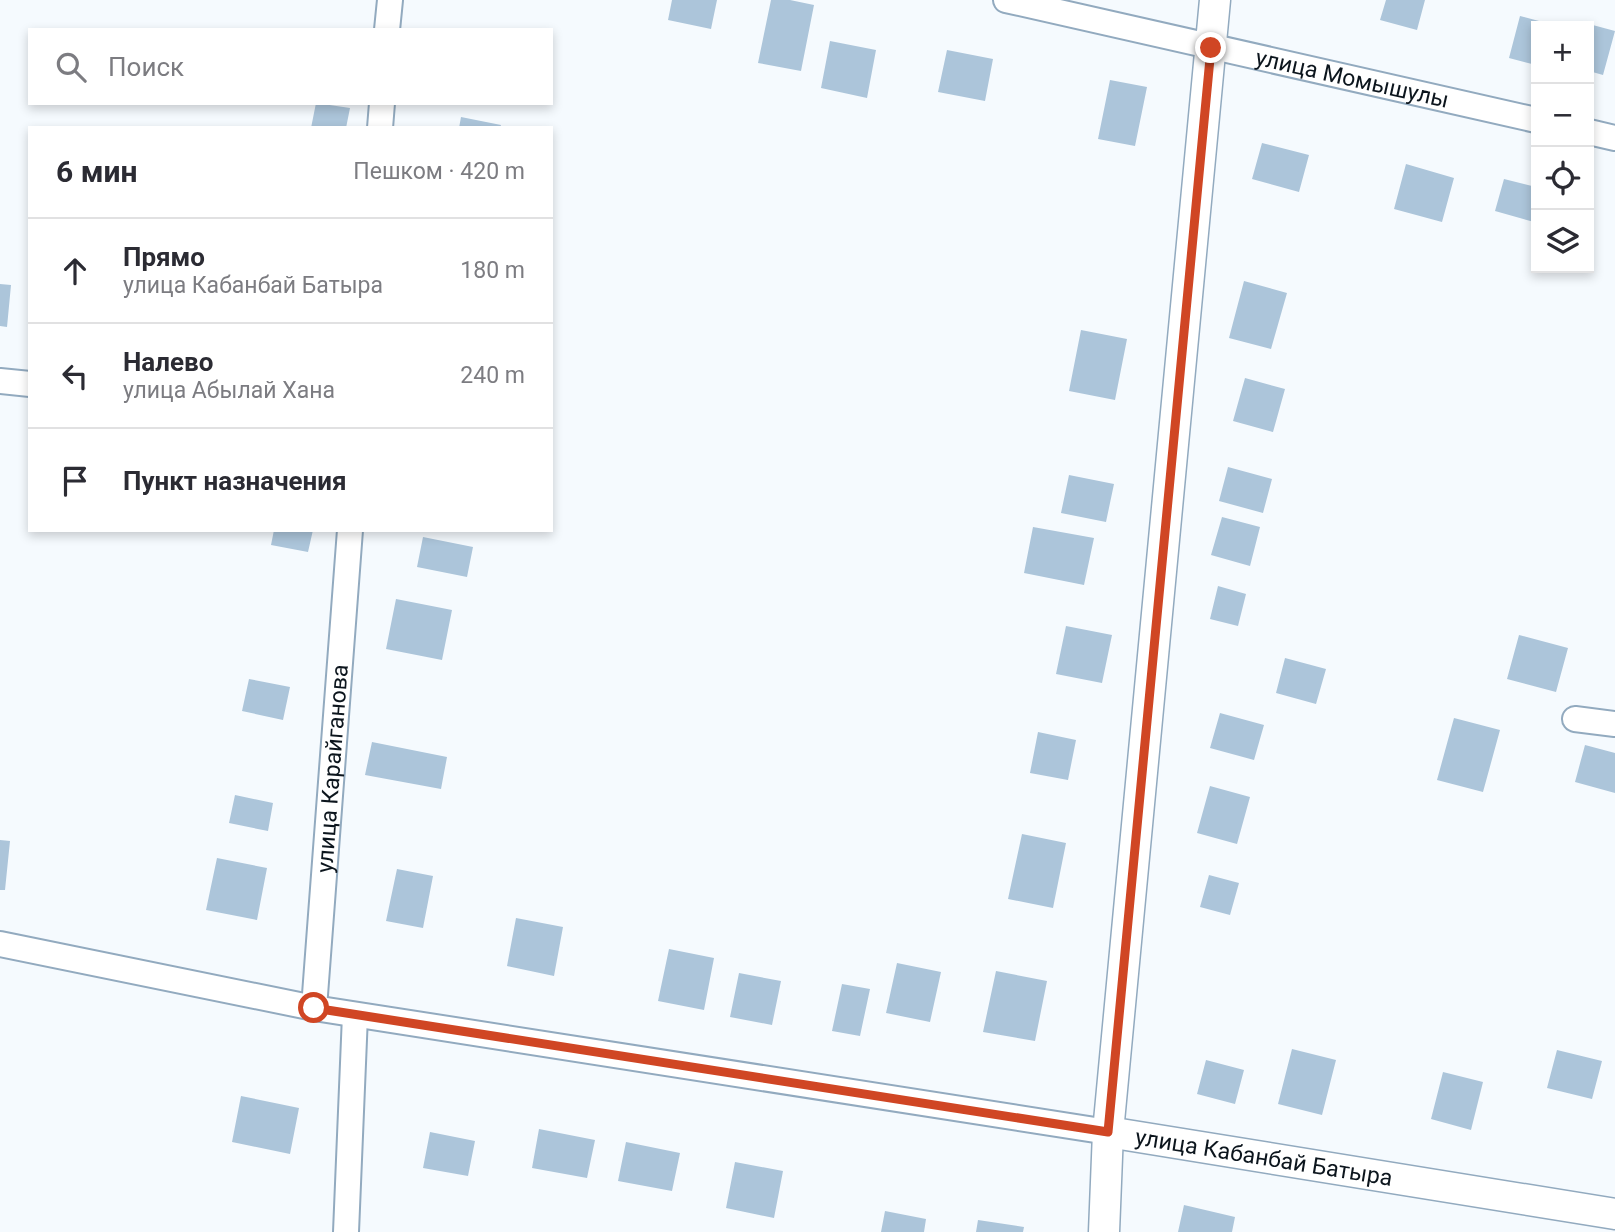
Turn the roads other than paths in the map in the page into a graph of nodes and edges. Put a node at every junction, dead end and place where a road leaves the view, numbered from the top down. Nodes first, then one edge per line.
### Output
1 (390, 0) edge
2 (1006, 0) edge
3 (1215, 0) edge
4 (387, 28) edge
5 (1211, 48) junction
6 (382, 105) edge
7 (1531, 119) edge
8 (380, 126) edge
9 (1594, 133) edge
10 (1615, 138) edge
11 (0, 381) edge
12 (28, 384) edge
13 (350, 532) edge
14 (1575, 719) dead end
15 (1615, 724) edge
16 (0, 944) edge
17 (314, 1008) junction
18 (355, 1015) junction
19 (1108, 1132) junction
20 (1615, 1214) edge
21 (346, 1232) edge
22 (1104, 1232) edge

1 - 4 street
2 - 5 street, улица Момышулы
3 - 5 street
5 - 7 street, улица Момышулы
5 - 19 street
6 - 8 street
9 - 10 street
11 - 12 street
13 - 17 street, улица Карайганова
14 - 15 street
16 - 17 street, улица Кабанбай Батыра
17 - 18 street, улица Кабанбай Батыра
18 - 19 street, улица Кабанбай Батыра
18 - 21 street
19 - 20 street, улица Кабанбай Батыра
19 - 22 street

